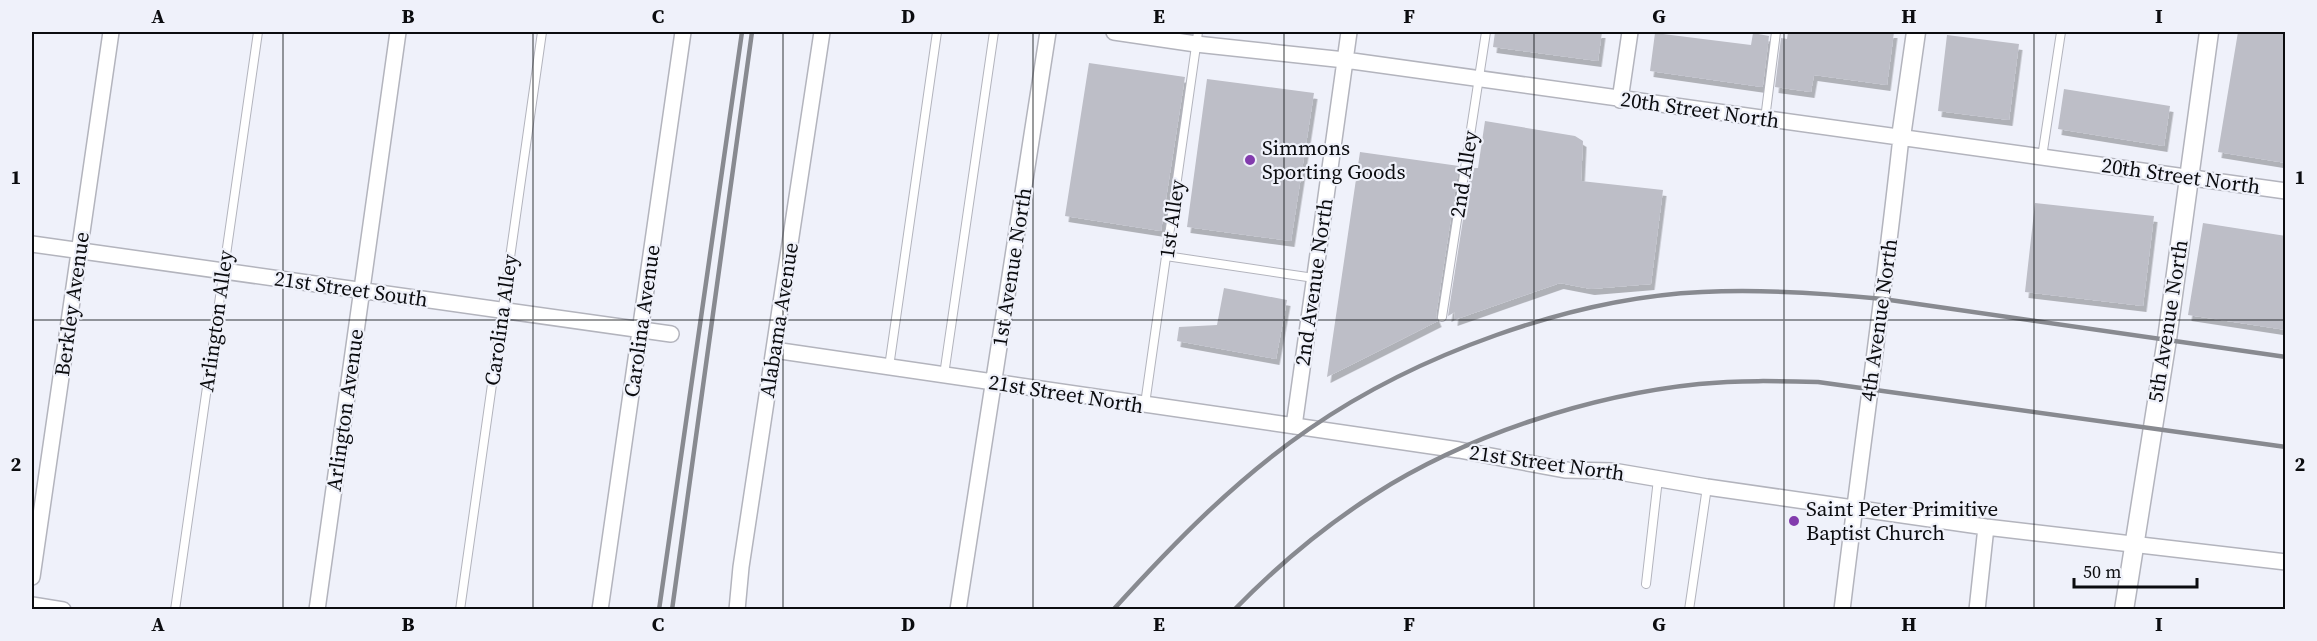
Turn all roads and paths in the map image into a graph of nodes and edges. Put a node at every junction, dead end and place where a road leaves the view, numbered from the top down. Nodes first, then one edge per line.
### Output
1 (111, 32) edge
2 (258, 32) edge
3 (398, 32) edge
4 (542, 32) edge
5 (683, 32) edge
6 (822, 32) edge
7 (937, 32) edge
8 (994, 32) edge
9 (1048, 32) edge
10 (1114, 32) edge
11 (1348, 32) edge
12 (1486, 32) edge
13 (1630, 32) edge
14 (1776, 32) edge
15 (1916, 32) edge
16 (2061, 32) edge
17 (2209, 32) edge
18 (1197, 38) edge
19 (1345, 60) junction
20 (1479, 80) junction
21 (1620, 100) junction
22 (1765, 119) junction
23 (1901, 137) junction
24 (2042, 157) junction
25 (2190, 177) junction
26 (2286, 191) edge
27 (32, 244) edge
28 (79, 251) junction
29 (1166, 256) junction
30 (224, 271) junction
31 (1314, 278) junction
32 (361, 292) junction
33 (502, 311) junction
34 (1442, 317) dead end
35 (642, 329) junction
36 (671, 334) dead end
37 (774, 350) junction
38 (889, 367) junction
39 (944, 375) junction
40 (994, 382) junction
41 (1145, 406) junction
42 (1294, 426) junction
43 (1658, 479) junction
44 (1707, 487) junction
45 (1854, 507) junction
46 (1986, 527) junction
47 (2134, 543) junction
48 (2286, 562) edge
49 (32, 577) edge
50 (1646, 584) dead end
51 (32, 605) edge
52 (63, 609) edge
53 (175, 609) edge
54 (317, 609) edge
55 (460, 609) edge
56 (600, 609) edge
57 (737, 609) edge
58 (958, 609) edge
59 (1689, 609) edge
60 (1842, 609) edge
61 (1977, 609) edge
62 (2124, 609) edge

1 - 28 street, Berkley Avenue
2 - 30 lane, Arlington Alley
3 - 32 street, Arlington Avenue
4 - 33 lane, Carolina Alley
5 - 35 street, Carolina Avenue
6 - 37 street, Alabama Avenue
7 - 38 lane
8 - 39 lane
9 - 40 street, 1st Avenue North
10 - 18 street, 20th Street North
11 - 19 street, 2nd Avenue North
12 - 20 lane, 2nd Alley
13 - 21 street
14 - 22 lane
15 - 23 street, 4th Avenue North
16 - 24 lane
17 - 25 street, 5th Avenue North
18 - 19 street, 20th Street North
18 - 29 lane, 1st Alley
19 - 20 street, 20th Street North
19 - 31 street, 2nd Avenue North
20 - 21 street, 20th Street North
20 - 34 lane, 2nd Alley
21 - 22 street, 20th Street North
22 - 23 street, 20th Street North
23 - 24 street, 20th Street North
23 - 45 street, 4th Avenue North
24 - 25 street, 20th Street North
25 - 26 street, 20th Street North
25 - 47 street, 5th Avenue North
27 - 28 street, 21st Street South
28 - 30 street, 21st Street South
28 - 49 street, Berkley Avenue
29 - 31 lane
29 - 41 lane, 1st Alley
30 - 32 street, 21st Street South
30 - 53 lane, Arlington Alley
31 - 42 street, 2nd Avenue North
32 - 33 street, 21st Street South
32 - 54 street, Arlington Avenue
33 - 35 street, 21st Street South
33 - 55 lane, Carolina Alley
35 - 36 street, 21st Street South
35 - 56 street, Carolina Avenue
37 - 38 street, 21st Street North
37 - 57 street, Alabama Avenue
38 - 39 street, 21st Street North
39 - 40 street, 21st Street North
40 - 41 street, 21st Street North
40 - 58 street, 1st Avenue North
41 - 42 street, 21st Street North
42 - 43 street, 21st Street North
43 - 44 street, 21st Street North
43 - 50 lane
44 - 45 street, 21st Street North
44 - 59 lane
45 - 46 street, 21st Street North
45 - 60 street, 4th Avenue North
46 - 47 street, 21st Street North
46 - 61 street
47 - 48 street, 21st Street North
47 - 62 street, 5th Avenue North
51 - 52 street

